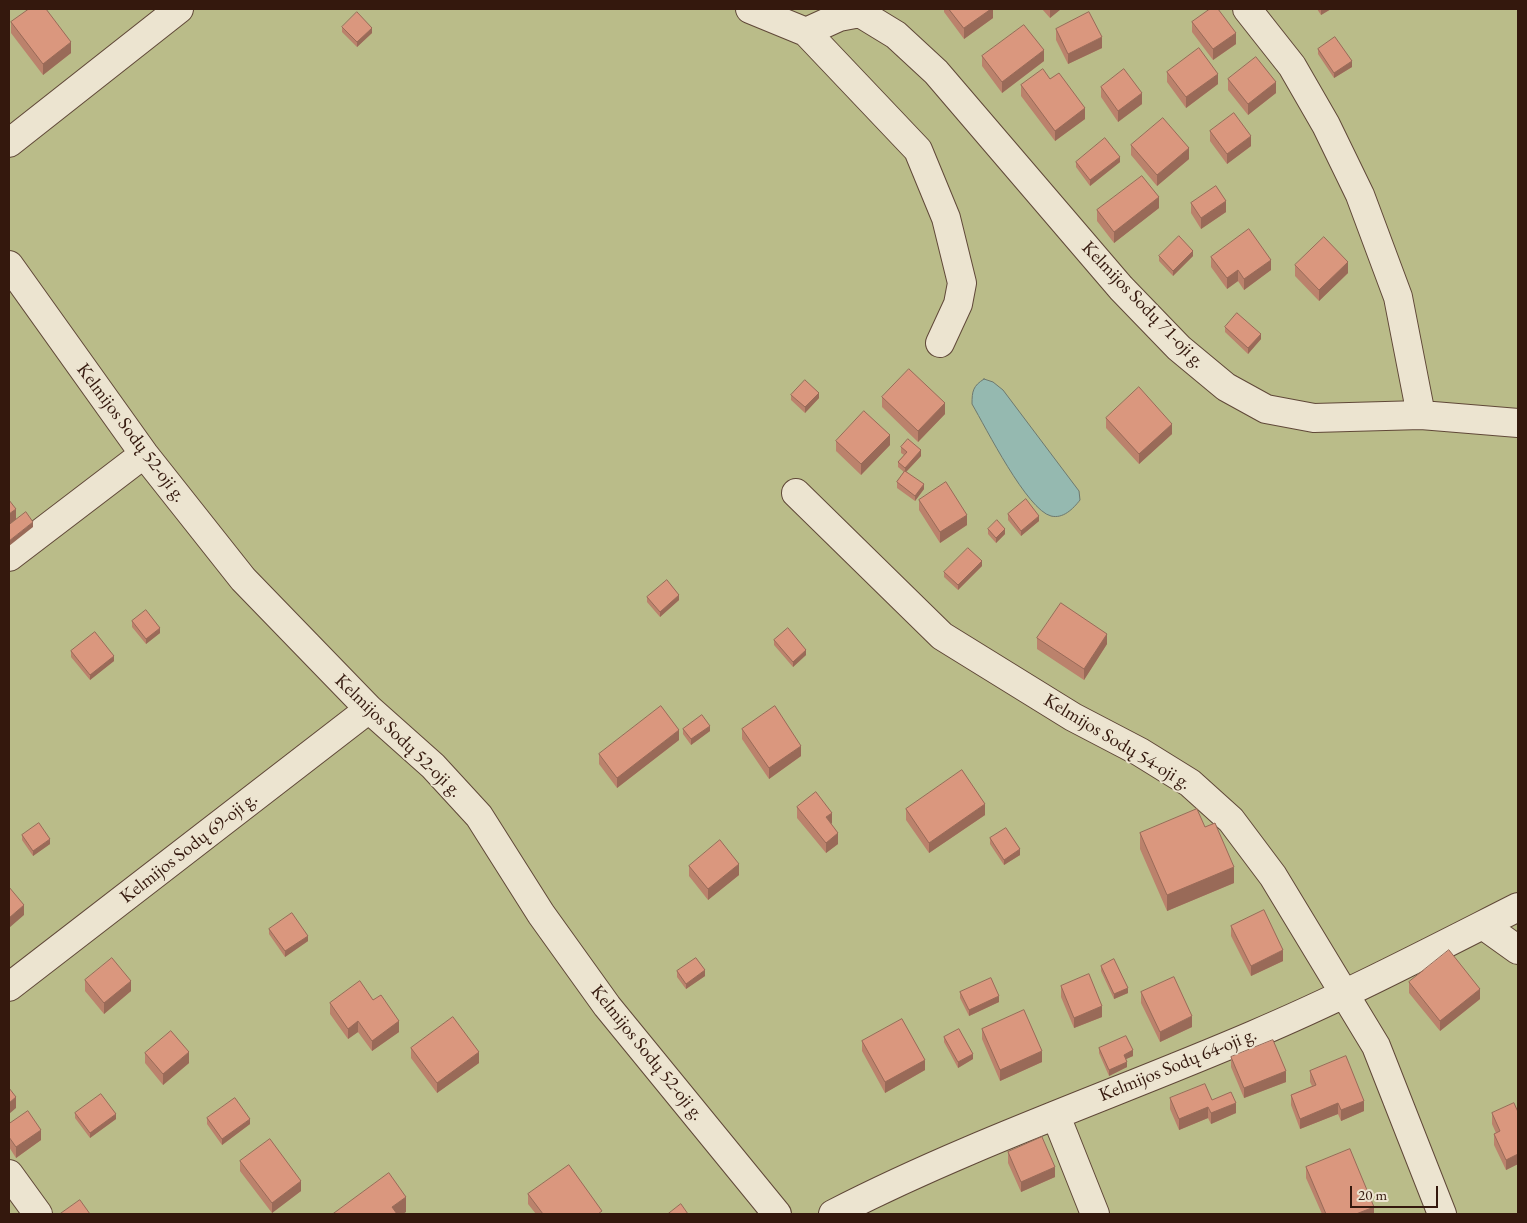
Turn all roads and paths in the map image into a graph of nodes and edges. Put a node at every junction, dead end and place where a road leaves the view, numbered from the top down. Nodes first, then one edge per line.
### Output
1 (179, 9) edge
2 (750, 9) edge
3 (1247, 9) edge
4 (806, 32) junction
5 (9, 143) edge
6 (9, 265) edge
7 (940, 343) dead end
8 (1420, 416) junction
9 (1518, 423) edge
10 (144, 454) junction
11 (796, 493) dead end
12 (9, 557) edge
13 (369, 709) junction
14 (1518, 908) edge
15 (1483, 925) junction
16 (1518, 950) edge
17 (9, 987) edge
18 (1345, 992) junction
19 (1056, 1116) junction
20 (9, 1174) edge
21 (38, 1214) edge
22 (777, 1214) edge
23 (833, 1214) edge
24 (1095, 1214) edge
25 (1442, 1214) edge

1 - 5 street
2 - 4 street
3 - 8 street
4 - 7 street
4 - 8 street, Kelmijos Sodų 71-oji g.
6 - 10 street, Kelmijos Sodų 52-oji g.
8 - 9 street, Kelmijos Sodų 71-oji g.
10 - 12 street
10 - 13 street, Kelmijos Sodų 52-oji g.
11 - 18 street, Kelmijos Sodų 54-oji g.
13 - 17 street, Kelmijos Sodų 69-oji g.
13 - 22 street, Kelmijos Sodų 52-oji g.
14 - 15 street, Kelmijos Sodų 64-oji g.
15 - 16 street
15 - 18 street, Kelmijos Sodų 64-oji g.
18 - 19 street, Kelmijos Sodų 64-oji g.
18 - 25 street, Kelmijos Sodų 54-oji g.
19 - 23 street, Kelmijos Sodų 64-oji g.
19 - 24 street
20 - 21 street

